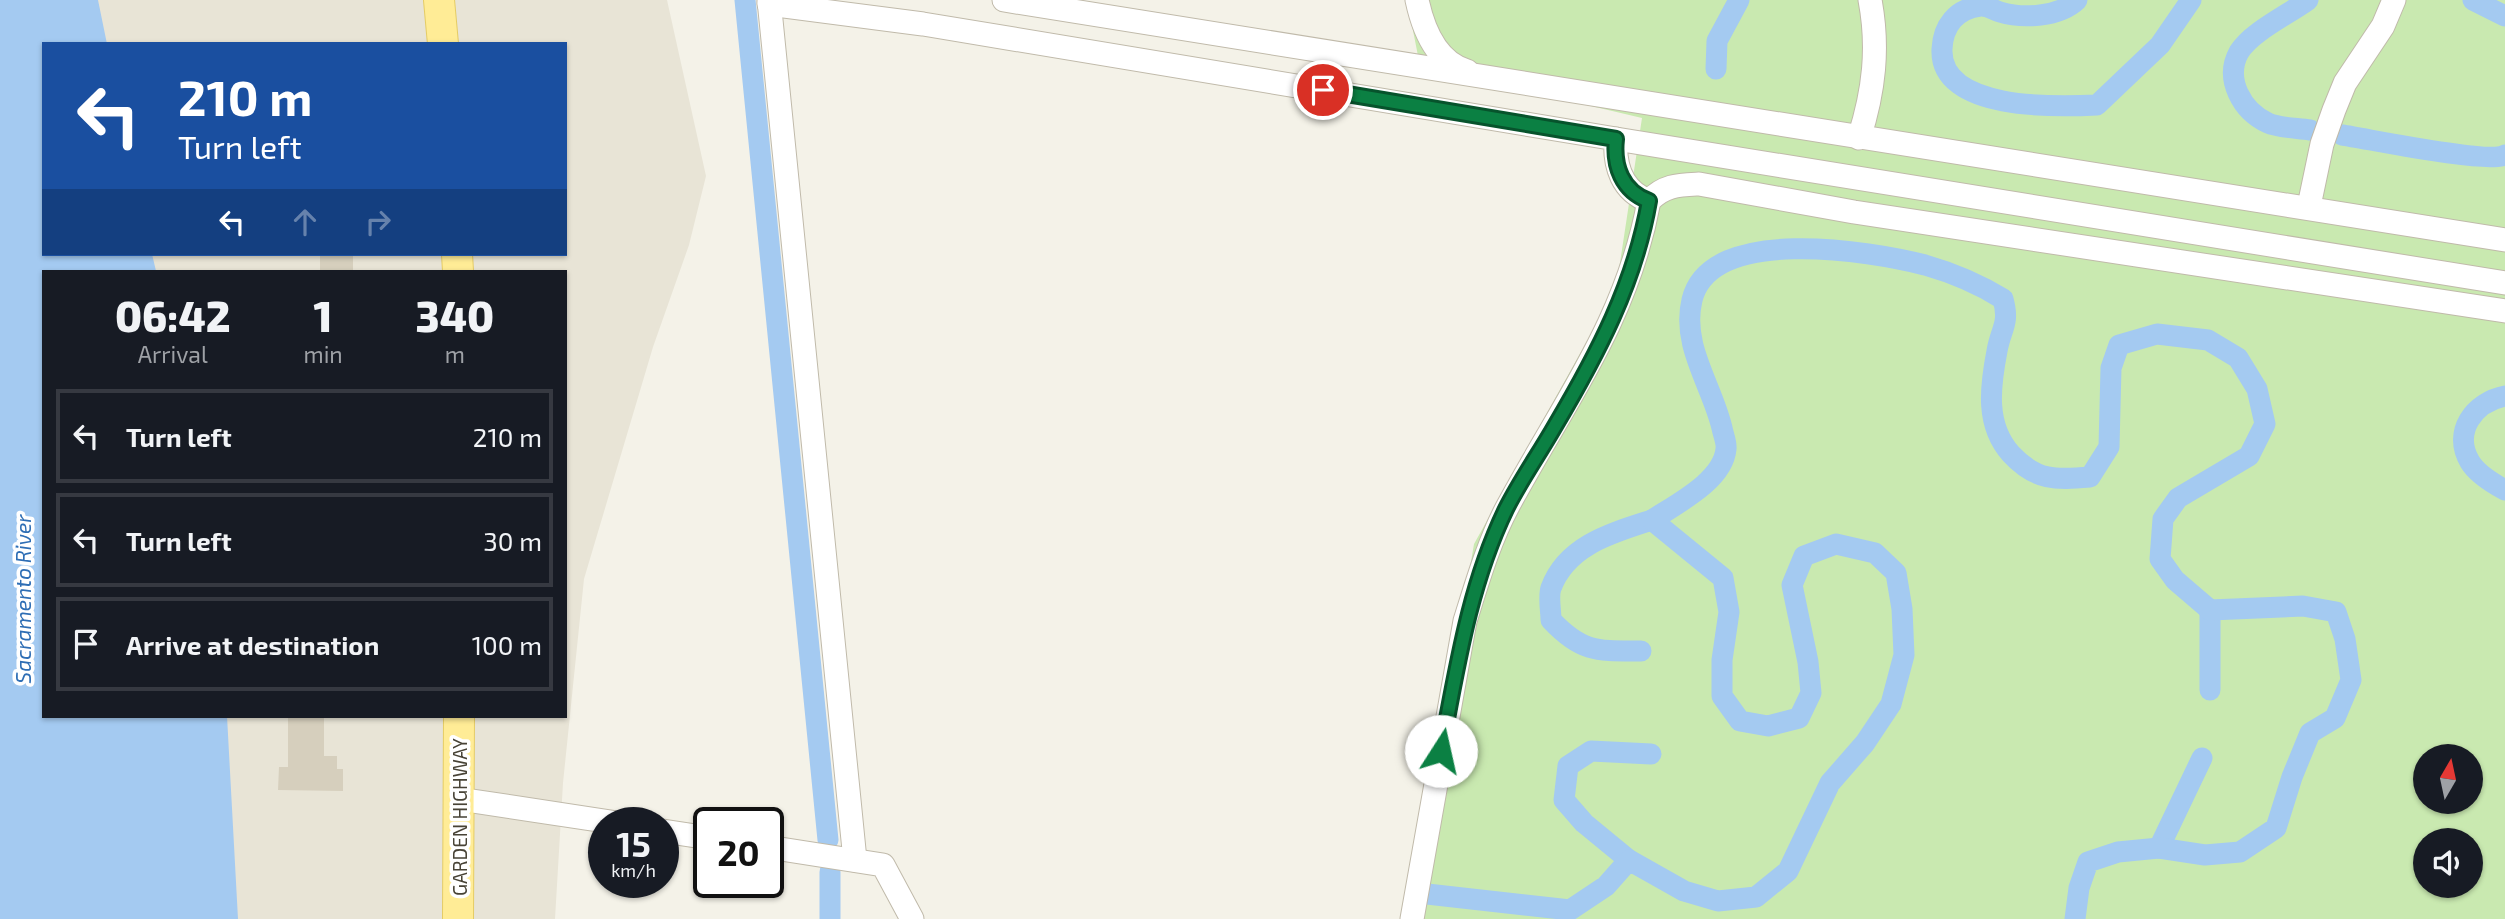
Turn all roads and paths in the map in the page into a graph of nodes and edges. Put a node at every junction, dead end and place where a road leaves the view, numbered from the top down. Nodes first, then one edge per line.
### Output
1 (439, 0) edge
2 (1004, 0) edge
3 (1417, 0) edge
4 (1870, 0) edge
5 (2393, 0) edge
6 (769, 2) edge
7 (443, 42) edge
8 (1501, 81) junction
9 (1859, 138) junction
10 (1616, 139) junction
11 (1649, 201) junction
12 (2309, 206) junction
13 (2505, 240) edge
14 (2505, 283) edge
15 (2505, 311) edge
16 (459, 718) edge
17 (459, 799) junction
18 (588, 819) edge
19 (784, 849) edge
20 (855, 860) junction
21 (458, 919) edge
22 (912, 919) edge
23 (1412, 919) edge

1 - 7 main road
2 - 8 lane
3 - 8 lane
4 - 9 lane
5 - 12 lane
6 - 10 lane
6 - 20 lane
8 - 9 lane
9 - 12 lane
10 - 11 lane
10 - 14 lane
11 - 15 lane
11 - 23 lane
12 - 13 lane
16 - 17 main road, GARDEN HIGHWAY
17 - 18 lane
17 - 21 main road, GARDEN HIGHWAY
19 - 20 lane
20 - 22 lane

